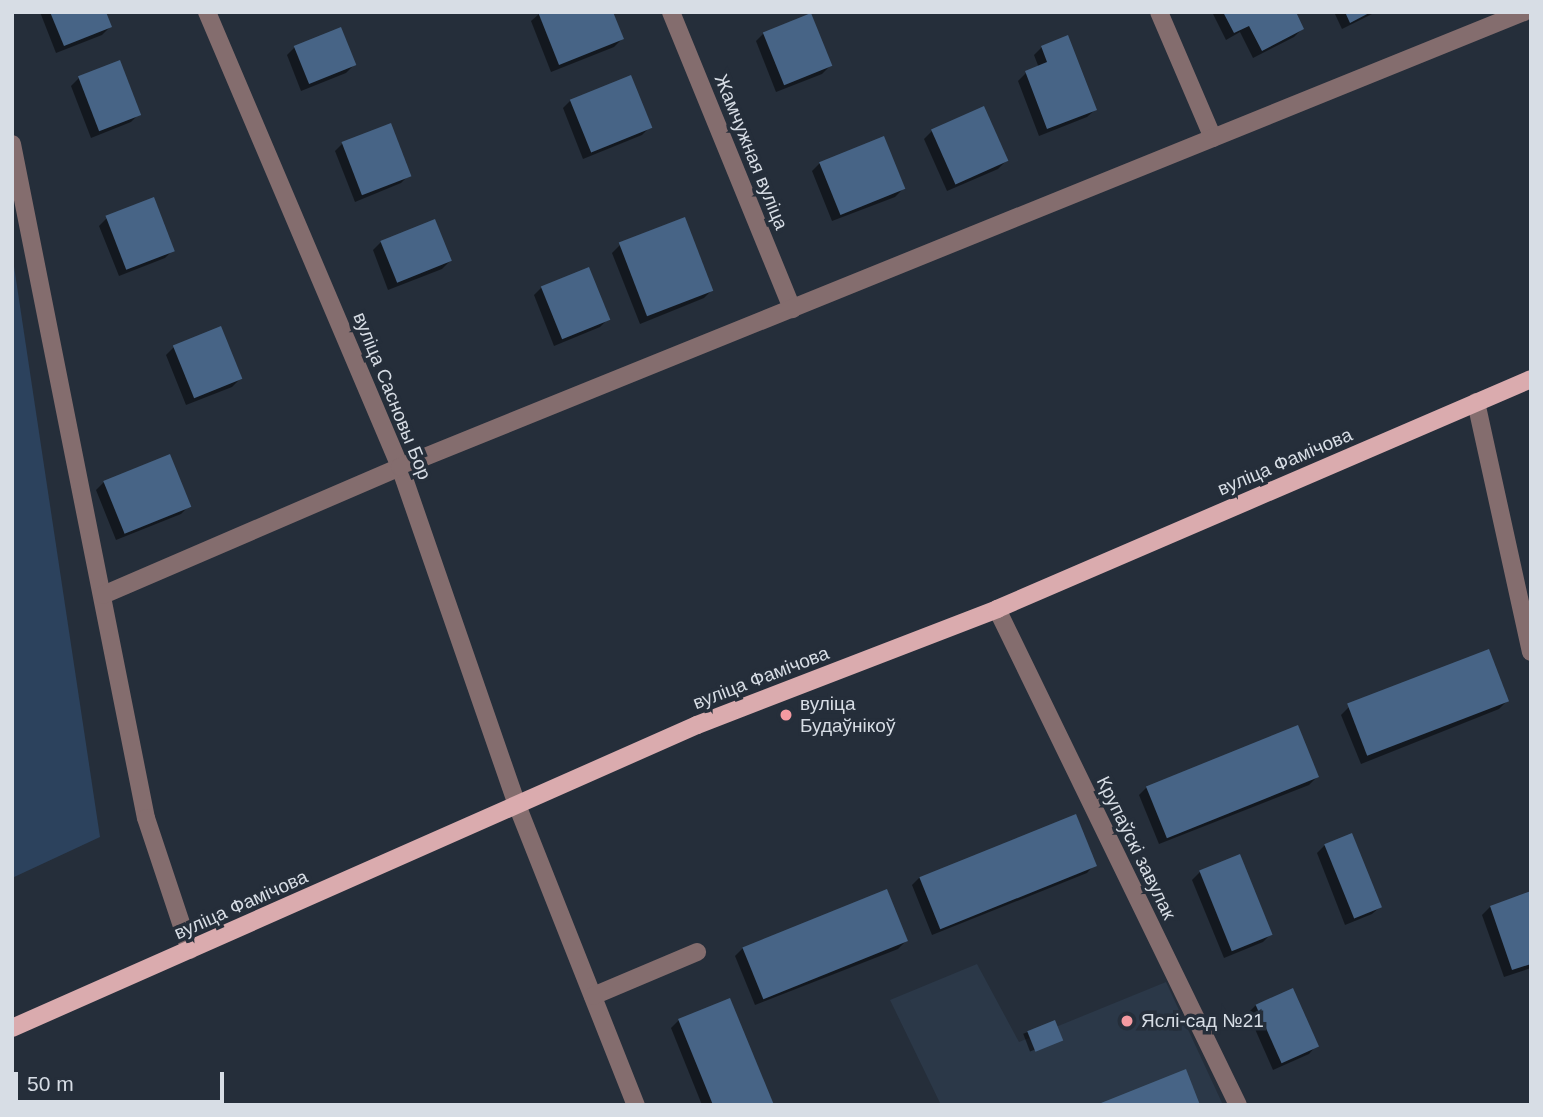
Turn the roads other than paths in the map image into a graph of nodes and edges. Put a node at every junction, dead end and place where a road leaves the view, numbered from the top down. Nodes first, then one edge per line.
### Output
1 (207, 12) edge
2 (671, 12) edge
3 (1159, 12) edge
4 (1524, 12) edge
5 (1213, 138) junction
6 (12, 144) edge
7 (792, 309) junction
8 (1531, 379) edge
9 (1476, 402) junction
10 (400, 467) junction
11 (103, 595) junction
12 (997, 609) junction
13 (1531, 652) edge
14 (517, 805) junction
15 (190, 950) junction
16 (696, 952) dead end
17 (593, 996) junction
18 (12, 1028) edge
19 (636, 1105) edge
20 (1238, 1105) edge

1 - 10 street, вуліца Сасновы Бор
2 - 7 street, Жамчужная вуліца
3 - 5 street
4 - 5 street
5 - 7 street
6 - 11 street
7 - 10 street
8 - 9 main road, вуліца Фамічова
9 - 12 main road, вуліца Фамічова
9 - 13 street
10 - 11 street
10 - 14 street, вуліца Сасновы Бор
11 - 15 street
12 - 14 main road, вуліца Фамічова
12 - 20 street, Крупаўскі завулак
14 - 15 main road, вуліца Фамічова
14 - 17 street
15 - 18 main road, вуліца Фамічова
16 - 17 street
17 - 19 street

